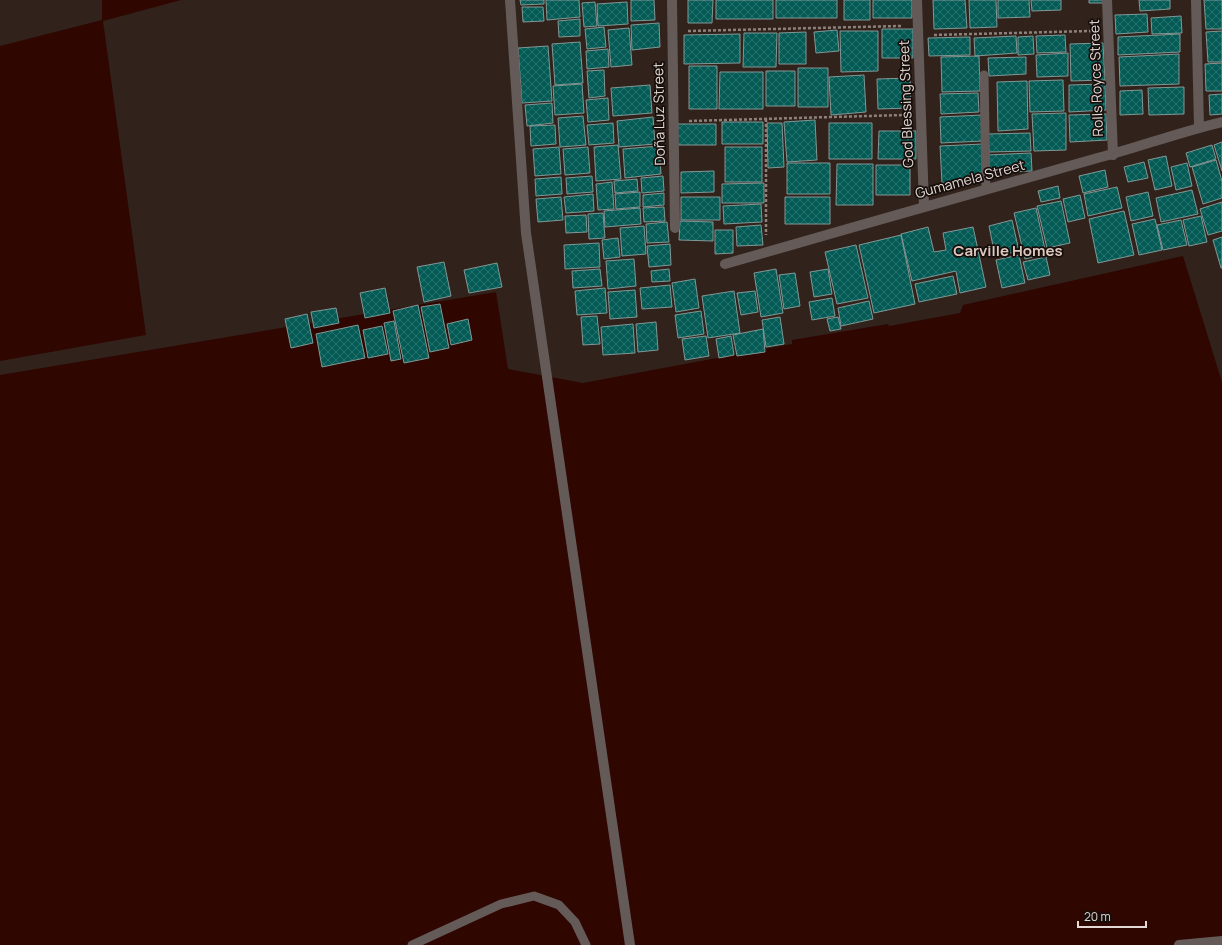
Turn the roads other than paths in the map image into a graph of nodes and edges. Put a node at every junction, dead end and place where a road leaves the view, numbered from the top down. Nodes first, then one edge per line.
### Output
1 (510, 0) edge
2 (672, 0) edge
3 (917, 0) edge
4 (1107, 0) edge
5 (1196, 0) edge
6 (984, 74) dead end
7 (1222, 122) edge
8 (1199, 127) junction
9 (1113, 154) junction
10 (986, 189) junction
11 (924, 206) junction
12 (674, 228) dead end
13 (725, 264) dead end
14 (1222, 941) edge
15 (412, 945) edge
16 (586, 945) edge
17 (630, 945) edge
18 (1179, 945) edge

1 - 17 street
2 - 12 street, Doña Luz Street
3 - 11 street, God Blessing Street
4 - 9 street, Rolls Royce Street
5 - 8 street
6 - 10 lane
7 - 8 street, Gumamela Street
8 - 9 street, Gumamela Street
9 - 10 street, Gumamela Street
10 - 11 street, Gumamela Street
11 - 13 street, Gumamela Street
14 - 18 street
15 - 16 lane

